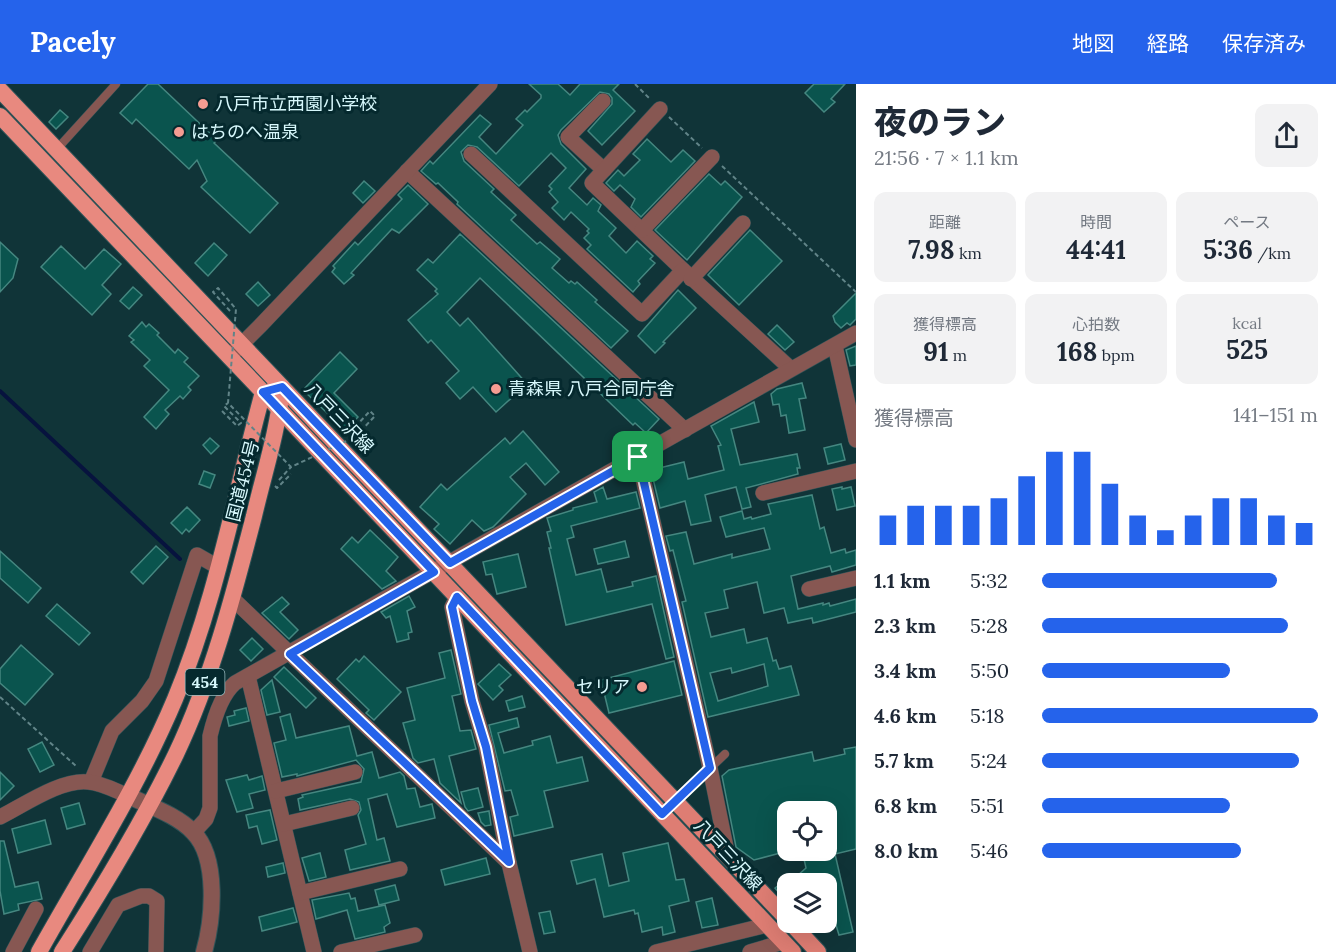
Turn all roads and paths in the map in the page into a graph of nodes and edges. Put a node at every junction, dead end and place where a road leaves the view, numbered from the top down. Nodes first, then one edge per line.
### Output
1 (116, 84) edge
2 (490, 84) edge
3 (635, 84) edge
4 (0, 90) edge
5 (603, 101) dead end
6 (660, 109) junction
7 (0, 116) edge
8 (57, 149) junction
9 (471, 154) dead end
10 (712, 157) junction
11 (604, 170) junction
12 (407, 171) junction
13 (743, 223) dead end
14 (642, 230) junction
15 (687, 274) junction
16 (856, 292) edge
17 (230, 311) dead end
18 (856, 333) edge
19 (242, 344) junction
20 (835, 346) junction
21 (229, 357) junction
22 (791, 369) junction
23 (282, 387) junction
24 (263, 392) junction
25 (228, 402) junction
26 (280, 410) junction
27 (222, 411) dead end
28 (685, 430) junction
29 (344, 439) dead end
30 (856, 440) edge
31 (638, 457) junction
32 (291, 467) junction
33 (856, 471) edge
34 (291, 474) dead end
35 (764, 493) dead end
36 (450, 563) junction
37 (218, 567) junction
38 (434, 572) junction
39 (856, 578) edge
40 (808, 589) dead end
41 (457, 597) junction
42 (232, 599) junction
43 (290, 654) junction
44 (248, 676) junction
45 (0, 697) edge
46 (724, 754) dead end
47 (710, 768) junction
48 (355, 772) dead end
49 (86, 782) junction
50 (276, 791) junction
51 (129, 796) junction
52 (675, 802) junction
53 (149, 806) junction
54 (352, 808) dead end
55 (662, 814) junction
56 (0, 817) edge
57 (284, 824) junction
58 (194, 832) junction
59 (728, 857) junction
60 (509, 862) junction
61 (400, 869) dead end
62 (300, 893) junction
63 (777, 908) edge
64 (36, 909) dead end
65 (767, 925) junction
66 (800, 933) edge
67 (415, 935) dead end
68 (788, 947) edge
69 (13, 952) edge
70 (39, 952) edge
71 (62, 952) edge
72 (90, 952) edge
73 (156, 952) edge
74 (204, 952) edge
75 (314, 952) edge
76 (341, 952) edge
77 (530, 952) edge
78 (656, 952) edge
79 (750, 952) edge
80 (818, 952) edge

1 - 8 lane
2 - 12 street
3 - 6 path
4 - 8 highway
5 - 11 street
6 - 10 path
6 - 11 street
7 - 21 highway
8 - 19 highway
9 - 15 street
10 - 14 street
10 - 16 path
11 - 14 street
12 - 19 street
12 - 28 street
13 - 15 street
14 - 15 street
15 - 22 street
17 - 25 path, bridge
18 - 20 street
19 - 21 street
19 - 23 highway
20 - 22 street
20 - 30 street
21 - 24 highway
22 - 28 street
23 - 24 main road, 八戸三沢線
23 - 26 highway, 国道454号 / 454
23 - 36 main road, 八戸三沢線
24 - 26 main road, 八戸三沢線
24 - 37 highway, 国道454号 / 454
25 - 27 path
25 - 32 path, bridge
26 - 38 main road, 八戸三沢線
26 - 42 highway, 国道454号 / 454
28 - 31 street
29 - 32 path, bridge
31 - 36 street
31 - 47 street
32 - 34 path
33 - 35 street
36 - 38 street
36 - 52 main road, 八戸三沢線
37 - 49 street
37 - 51 highway, 国道454号 / 454
38 - 41 main road, 八戸三沢線
38 - 43 street
39 - 40 street
41 - 55 main road, 八戸三沢線
41 - 60 street
42 - 43 street
42 - 53 highway, 国道454号 / 454
43 - 44 street
43 - 60 street
44 - 50 street
44 - 58 street
45 - 49 path
46 - 47 lane
47 - 52 lane
47 - 59 street
48 - 50 street
49 - 51 street
49 - 56 street
50 - 57 street
51 - 53 street
51 - 70 highway, 国道454号 / 454
52 - 55 lane
52 - 59 main road, 八戸三沢線
53 - 58 street
53 - 71 highway, 国道454号 / 454
54 - 57 street
55 - 65 main road, 八戸三沢線
57 - 62 street
58 - 74 street
59 - 63 main road, 八戸三沢線
60 - 77 street
61 - 62 street
62 - 75 street
64 - 69 street
65 - 68 main road, 八戸三沢線
65 - 78 street
66 - 80 main road, 八戸三沢線
67 - 76 street
68 - 79 street
72 - 73 street

